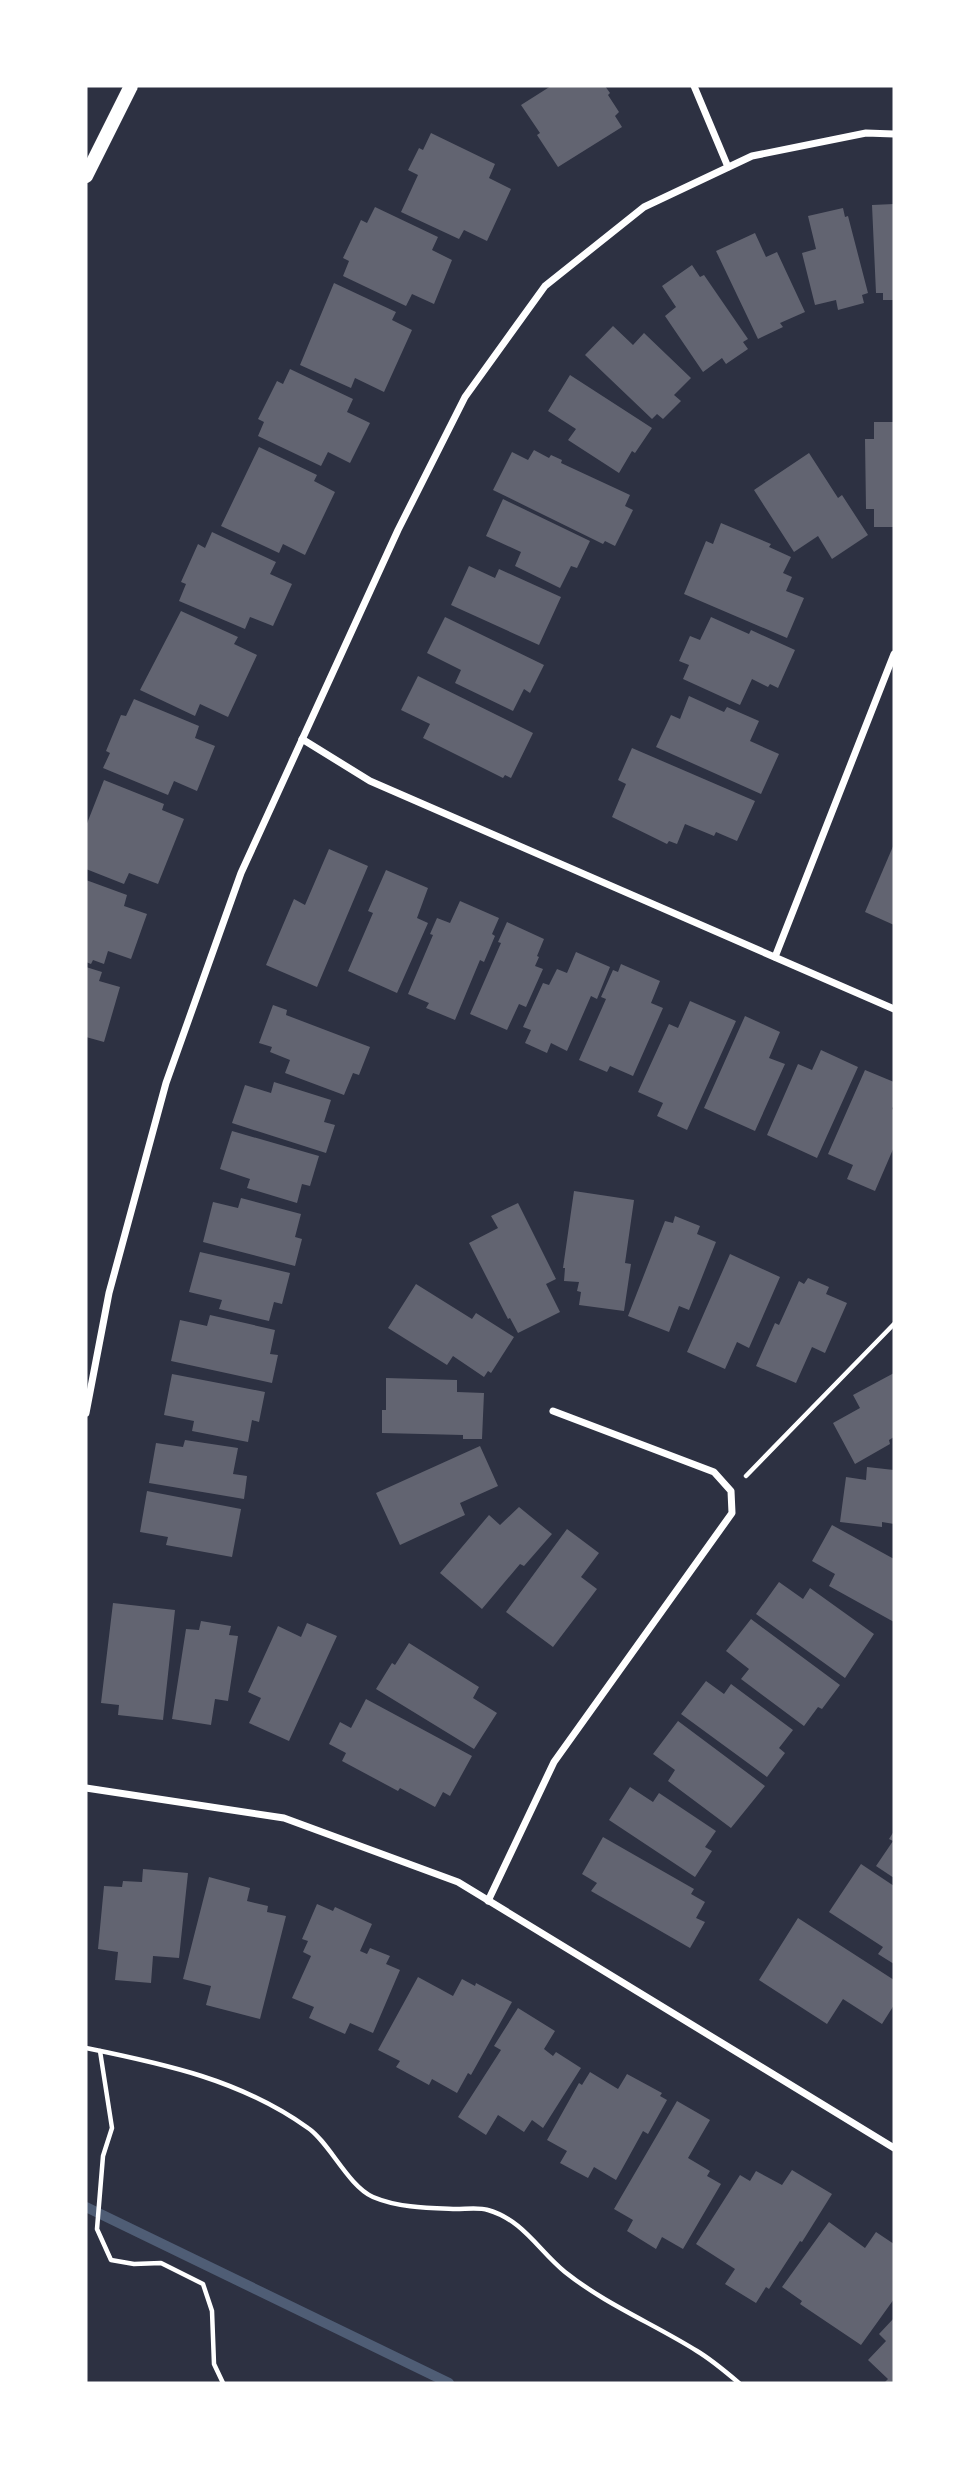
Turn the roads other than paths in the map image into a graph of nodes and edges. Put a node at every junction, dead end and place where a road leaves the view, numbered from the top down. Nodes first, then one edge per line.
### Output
1 (131, 86) edge
2 (694, 86) edge
3 (894, 134) edge
4 (728, 167) junction
5 (86, 176) edge
6 (894, 654) edge
7 (302, 739) junction
8 (775, 957) junction
9 (894, 1009) edge
10 (553, 1411) dead end
11 (86, 1413) edge
12 (86, 1788) edge
13 (488, 1901) junction
14 (894, 2146) edge

1 - 5 main road
2 - 4 street
3 - 4 street
4 - 7 street
6 - 8 street
7 - 8 street
7 - 11 street
8 - 9 street
10 - 13 street
12 - 13 street
13 - 14 street

